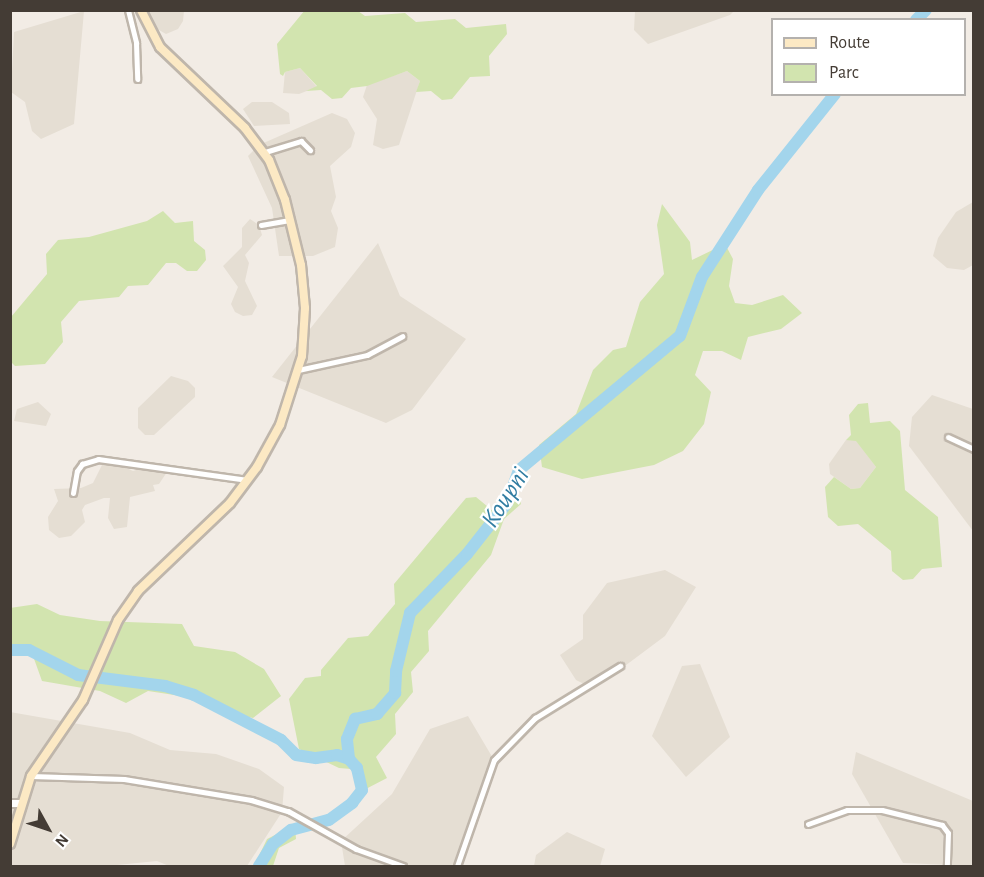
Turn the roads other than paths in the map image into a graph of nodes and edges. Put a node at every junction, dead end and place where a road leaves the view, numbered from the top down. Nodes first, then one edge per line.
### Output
1 (128, 10) edge
2 (141, 10) edge
3 (137, 79) dead end
4 (310, 150) dead end
5 (265, 152) junction
6 (290, 220) junction
7 (261, 225) dead end
8 (402, 336) dead end
9 (298, 370) junction
10 (948, 437) dead end
11 (974, 449) edge
12 (248, 480) junction
13 (73, 493) dead end
14 (620, 666) dead end
15 (31, 776) junction
16 (21, 802) junction
17 (10, 803) edge
18 (808, 824) dead end
19 (10, 844) edge
20 (403, 867) edge
21 (457, 867) edge
22 (947, 867) edge

1 - 3 street
2 - 5 main road
4 - 5 street
5 - 6 main road
6 - 7 street
6 - 9 main road
8 - 9 street
9 - 12 main road
10 - 11 street
12 - 13 street
12 - 15 main road
14 - 21 street
15 - 16 main road
15 - 20 street
16 - 17 street
16 - 19 main road
18 - 22 street

